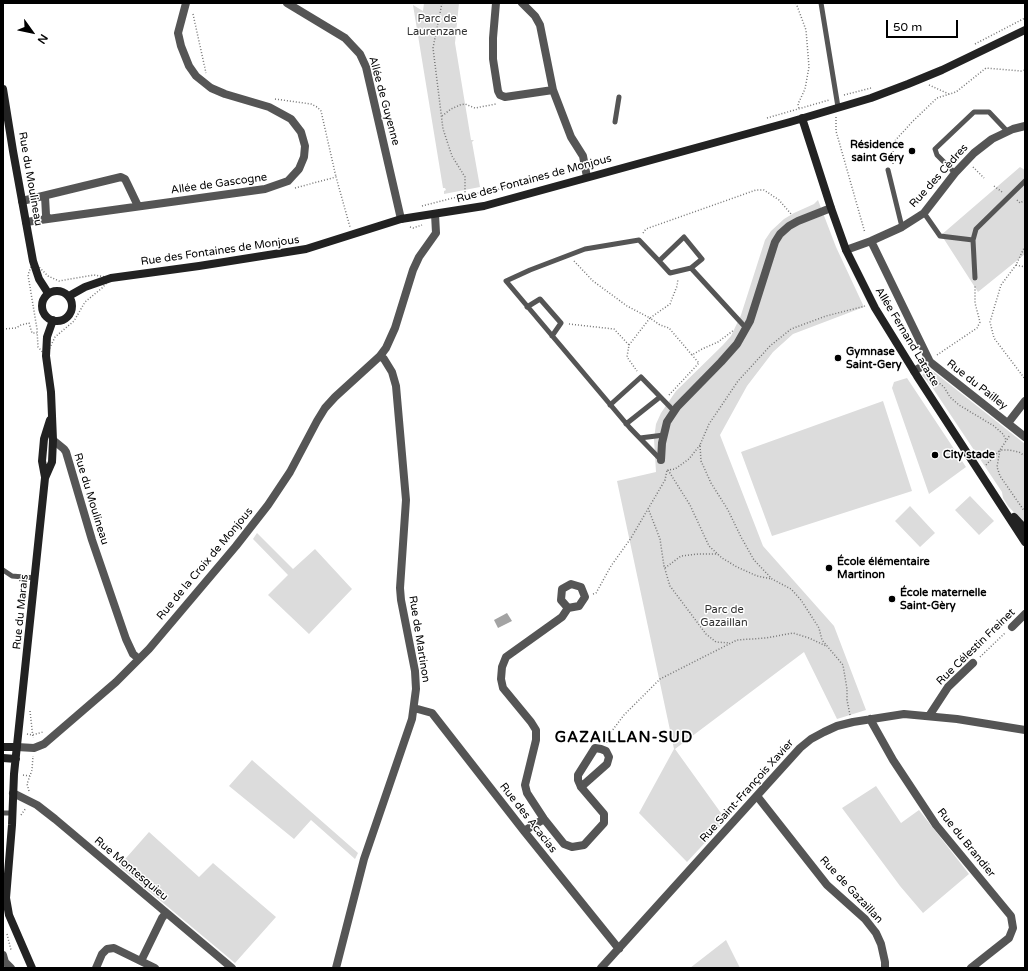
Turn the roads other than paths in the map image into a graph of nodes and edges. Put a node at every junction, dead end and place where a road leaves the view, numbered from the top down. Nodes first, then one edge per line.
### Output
1 (186, 3) edge
2 (287, 3) edge
3 (496, 3) edge
4 (522, 3) edge
5 (821, 3) edge
6 (1025, 30) edge
7 (3, 89) edge
8 (553, 90) junction
9 (619, 97) dead end
10 (838, 107) junction
11 (802, 118) junction
12 (615, 122) dead end
13 (1025, 126) edge
14 (1007, 131) junction
15 (888, 170) dead end
16 (955, 173) junction
17 (587, 177) junction
18 (1025, 181) edge
19 (45, 196) junction
20 (22, 201) junction
21 (138, 206) junction
22 (831, 208) junction
23 (924, 213) junction
24 (435, 214) junction
25 (48, 218) junction
26 (401, 219) junction
27 (26, 222) junction
28 (902, 227) junction
29 (973, 240) junction
30 (869, 242) junction
31 (846, 250) junction
32 (659, 261) junction
33 (691, 268) junction
34 (975, 278) road end
35 (48, 293) junction
36 (69, 296) junction
37 (527, 307) junction
38 (53, 320) junction
39 (744, 326) junction
40 (552, 336) junction
41 (380, 356) junction
42 (930, 362) junction
43 (914, 371) junction
44 (662, 399) junction
45 (1025, 401) edge
46 (610, 405) junction
47 (674, 411) junction
48 (51, 416) junction
49 (1008, 423) junction
50 (626, 424) junction
51 (664, 435) junction
52 (1025, 437) edge
53 (640, 438) junction
54 (53, 440) junction
55 (661, 460) joint
56 (45, 478) junction
57 (990, 489) junction
58 (1025, 529) edge
59 (1025, 542) edge
60 (3, 570) edge
61 (36, 578) junction
62 (568, 608) junction
63 (1025, 614) edge
64 (1012, 627) road end
65 (139, 659) junction
66 (973, 663) road end
67 (414, 708) junction
68 (929, 716) junction
69 (870, 719) junction
70 (1025, 730) edge
71 (3, 747) edge
72 (17, 748) junction
73 (3, 758) edge
74 (16, 759) junction
75 (582, 787) junction
76 (13, 793) junction
77 (757, 796) junction
78 (3, 813) edge
79 (12, 813) junction
80 (544, 819) junction
81 (524, 831) junction
82 (4, 891) edge
83 (5, 906) edge
84 (166, 913) junction
85 (619, 949) junction
86 (3, 955) edge
87 (141, 961) junction
88 (11, 968) edge
89 (32, 968) edge
90 (96, 968) edge
91 (155, 968) edge
92 (232, 968) edge
93 (336, 968) edge
94 (601, 968) edge
95 (885, 968) edge
96 (971, 968) edge

1 - 21 street, Allée de Gascogne
2 - 26 street, Allée de Guyenne
3 - 8 street
4 - 8 street
5 - 10 lane
6 - 10 street, Rue des Fontaines de Monjous
7 - 20 street, Rue du Moulineau
8 - 17 street
9 - 12 lane
10 - 11 street, Rue des Fontaines de Monjous
11 - 17 street, Rue des Fontaines de Monjous
11 - 22 street, Allée Fernand Lataste
13 - 14 street, Rue des Cèdres
14 - 16 street, Rue des Cèdres
14 - 16 lane
15 - 28 lane
16 - 23 street, Rue des Cèdres
17 - 24 street, Rue des Fontaines de Monjous
18 - 29 lane
19 - 20 street
19 - 21 street
19 - 25 street
20 - 27 street, Rue du Moulineau
21 - 25 street, Allée de Gascogne
22 - 31 street, Allée Fernand Lataste
22 - 39 street
23 - 28 street, Rue des Cèdres
23 - 29 lane
24 - 26 street, Rue des Fontaines de Monjous
24 - 41 street, Rue de la Croix de Monjous
25 - 27 street, Allée de Gascogne
26 - 36 street, Rue des Fontaines de Monjous
27 - 35 street, Rue du Moulineau
28 - 30 street, Rue des Cèdres
29 - 34 lane
30 - 31 street, Rue des Cèdres
30 - 42 street
31 - 43 street, Allée Fernand Lataste
32 - 33 lane
32 - 33 lane
32 - 37 lane
33 - 39 lane
35 - 36 street
35 - 38 street
36 - 38 street
37 - 40 lane
37 - 40 lane
38 - 48 street
39 - 47 street
40 - 46 lane
41 - 65 street, Rue de la Croix de Monjous
41 - 67 street, Rue de Martinon
42 - 43 street, Rue du Pailley
42 - 49 street, Rue du Pailley
43 - 57 street, Allée Fernand Lataste
44 - 46 lane
44 - 47 lane
44 - 50 lane
45 - 49 street
46 - 50 lane
47 - 51 street
48 - 54 street
48 - 56 street, Rue du Marais
49 - 52 street, Rue du Pailley
50 - 53 lane
51 - 53 lane
51 - 55 street
53 - 55 lane
54 - 56 street, Rue du Marais
54 - 65 street, Rue du Moulineau
56 - 61 street, Rue du Marais
57 - 58 street, Allée Fernand Lataste
57 - 59 street, Allée Fernand Lataste
60 - 61 lane
61 - 72 street, Rue du Marais
62 - 62 street
62 - 80 street
63 - 64 street, Rue Célestin Freinet
65 - 72 street, Rue de la Croix de Monjous
66 - 68 street, Rue Célestin Freinet
67 - 81 street, Rue des Acacias
67 - 93 street, Rue de Martinon
68 - 69 street, Rue Saint-François Xavier
68 - 70 street, Rue Saint-François Xavier
69 - 77 street, Rue Saint-François Xavier
69 - 96 street, Rue du Brandier
71 - 72 street
72 - 74 street
73 - 74 street
74 - 76 street
75 - 75 street
75 - 80 street
76 - 79 street
76 - 84 street, Rue Montesquieu
77 - 85 street, Rue Saint-François Xavier
77 - 95 street, Rue de Gazaillan
78 - 79 lane
79 - 82 street
80 - 81 street
81 - 85 street, Rue des Acacias
82 - 83 street
83 - 89 street
84 - 87 street
84 - 92 street, Rue Montesquieu
85 - 94 street, Rue Saint-François Xavier
86 - 88 street
87 - 90 street
87 - 91 street

